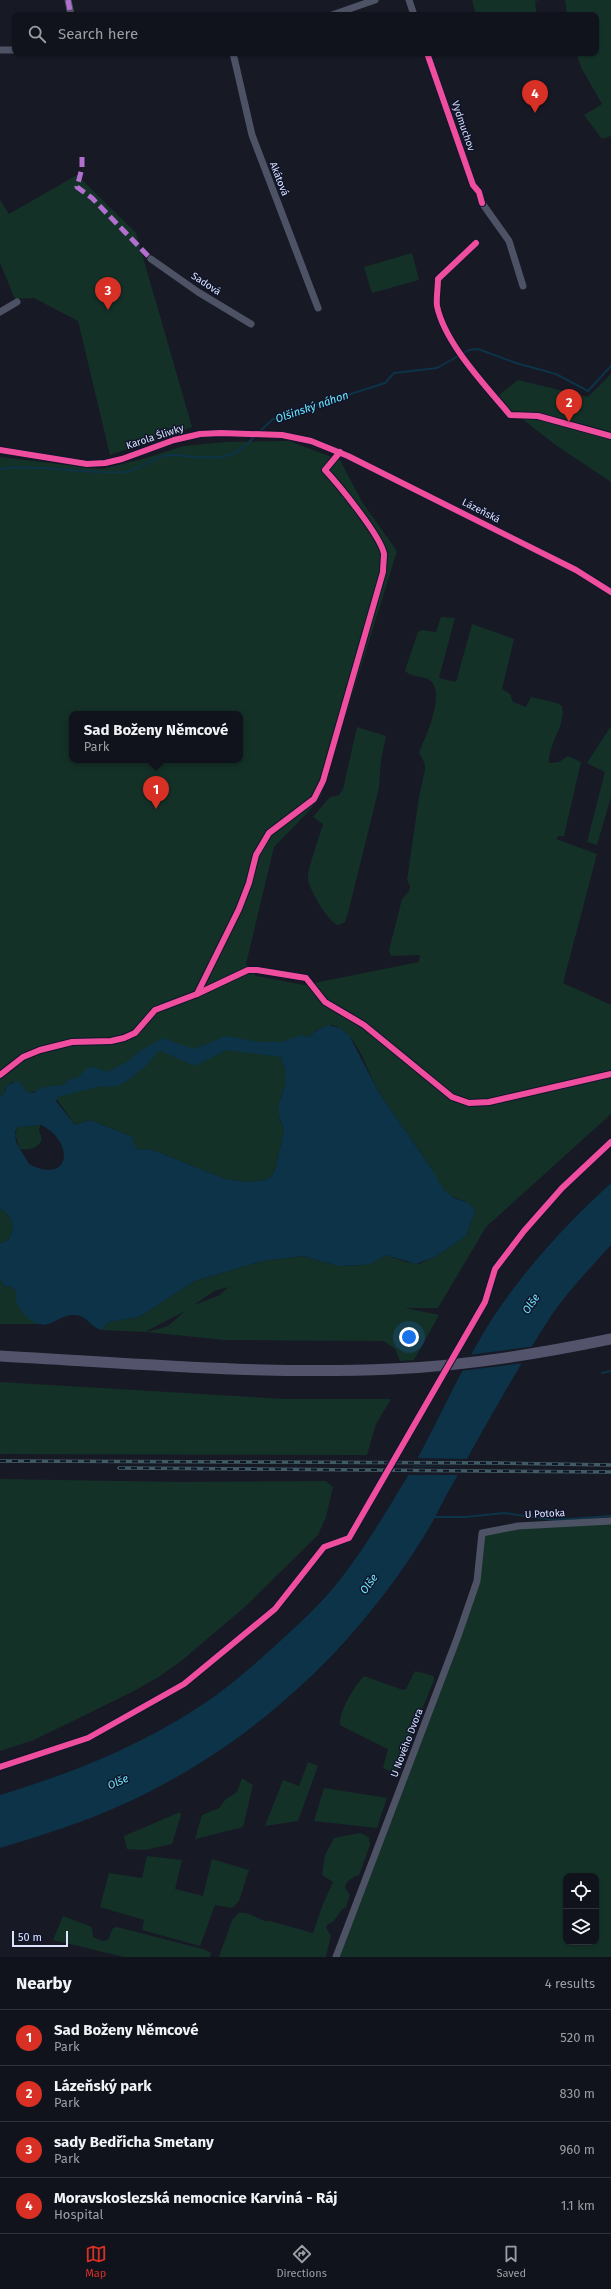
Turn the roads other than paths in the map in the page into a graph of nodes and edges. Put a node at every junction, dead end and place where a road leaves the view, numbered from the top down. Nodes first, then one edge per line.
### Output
1 (68, 0) edge
2 (375, 0) edge
3 (409, 0) edge
4 (71, 12) edge
5 (341, 12) edge
6 (413, 12) edge
7 (0, 50) edge
8 (12, 50) edge
9 (234, 56) edge
10 (428, 56) edge
11 (151, 258) dead end
12 (523, 286) dead end
13 (16, 302) dead end
14 (318, 308) dead end
15 (0, 312) edge
16 (251, 324) dead end
17 (0, 450) edge
18 (340, 452) joint
19 (611, 592) edge
20 (611, 1339) edge
21 (0, 1356) edge
22 (611, 1521) edge
23 (482, 1533) joint
24 (336, 1957) edge

1 - 4 street
2 - 5 street
3 - 6 street
7 - 8 street
9 - 14 street, Akátová
10 - 12 street, Vydmuchov
11 - 16 street, Sadová
13 - 15 street
17 - 18 street, Karola Śliwky
18 - 19 street, Lázeňská
20 - 21 main road
22 - 23 street, U Potoka
23 - 24 street, U Nového Dvora

